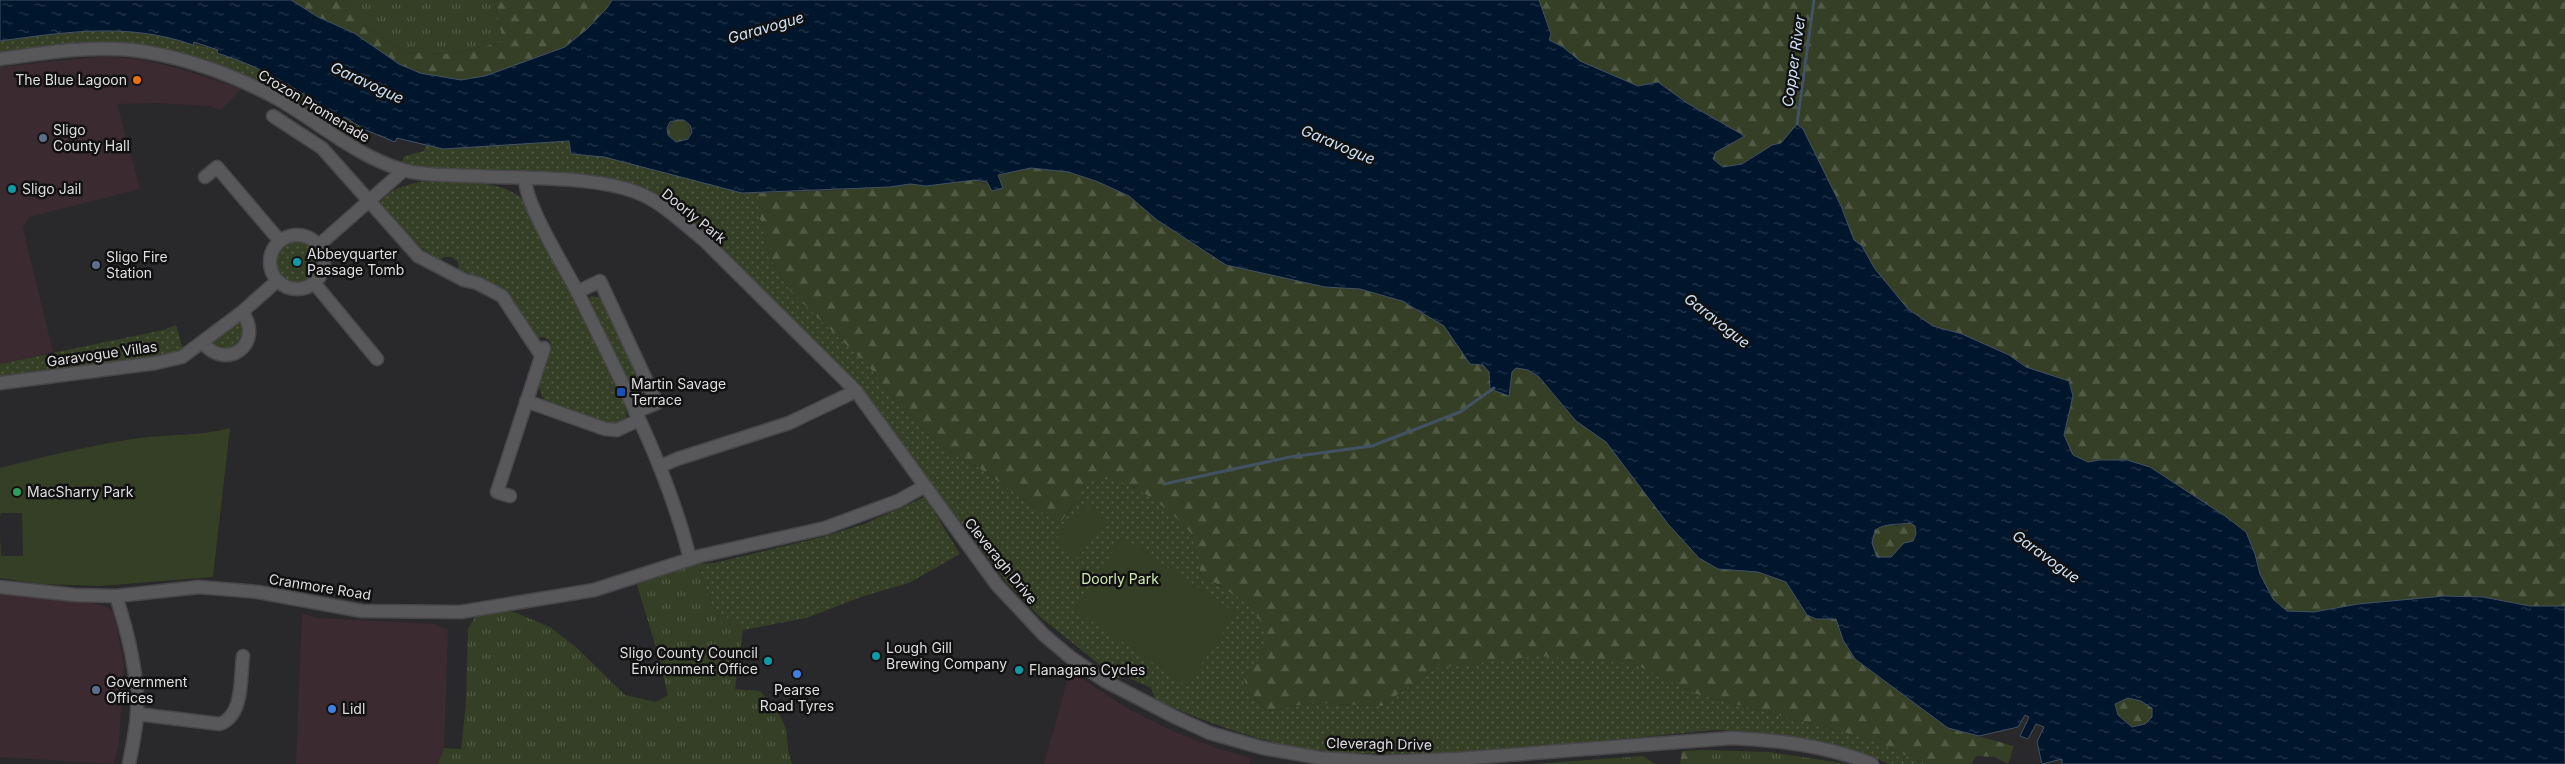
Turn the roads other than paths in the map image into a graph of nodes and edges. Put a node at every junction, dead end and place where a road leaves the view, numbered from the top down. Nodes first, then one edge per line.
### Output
1 (0, 59) edge
2 (273, 116) dead end
3 (404, 170) junction
4 (206, 178) dead end
5 (525, 179) junction
6 (369, 202) junction
7 (280, 241) junction
8 (319, 245) junction
9 (277, 281) junction
10 (315, 284) junction
11 (577, 292) junction
12 (242, 312) junction
13 (203, 343) junction
14 (377, 358) dead end
15 (0, 383) edge
16 (856, 391) junction
17 (526, 401) junction
18 (637, 416) junction
19 (661, 466) junction
20 (925, 486) junction
21 (510, 496) dead end
22 (690, 559) junction
23 (0, 587) edge
24 (116, 596) junction
25 (243, 656) dead end
26 (137, 714) junction
27 (129, 764) edge
28 (1872, 764) edge

1 - 3 street, Crozon Promenade
2 - 6 street
3 - 5 street, Crozon Promenade
3 - 6 street
4 - 7 street
5 - 11 street
5 - 16 street, Doorly Park
6 - 8 street
6 - 17 street
7 - 8 street
7 - 9 street
8 - 10 street
9 - 10 street
9 - 12 street, Garavogue Villas
10 - 14 street
11 - 18 street
11 - 18 street
12 - 13 street, Garavogue Villas
12 - 13 street
13 - 15 street, Garavogue Villas
16 - 19 street
16 - 20 street, Doorly Park
17 - 18 street
17 - 21 street
18 - 19 street
19 - 22 street
20 - 22 street
20 - 28 street, Cleveragh Drive
22 - 24 street, Cranmore Road
23 - 24 street, Cranmore Road
24 - 26 street
25 - 26 street
26 - 27 street

